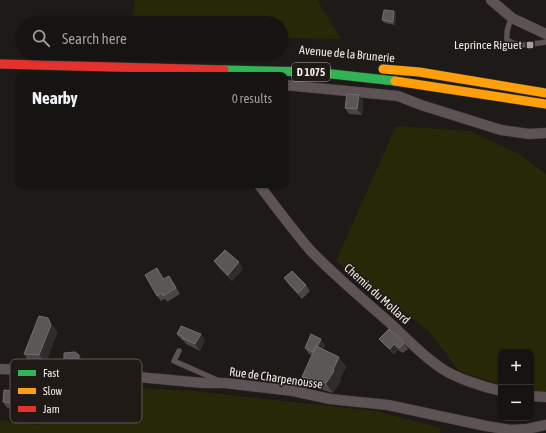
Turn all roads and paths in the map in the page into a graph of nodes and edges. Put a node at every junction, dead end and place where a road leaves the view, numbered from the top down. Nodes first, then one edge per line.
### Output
1 (490, 0) edge
2 (512, 18) junction
3 (546, 34) edge
4 (546, 42) edge
5 (61, 60) edge
6 (0, 63) edge
7 (74, 67) junction
8 (372, 68) dead end
9 (95, 72) edge
10 (288, 85) edge
11 (546, 93) edge
12 (546, 104) edge
13 (546, 133) edge
14 (262, 188) edge
15 (179, 351) dead end
16 (0, 369) edge
17 (10, 369) edge
18 (142, 377) edge
19 (224, 383) junction
20 (498, 390) edge
21 (534, 396) edge
22 (546, 397) edge
23 (546, 425) edge

1 - 2 street
2 - 3 street
2 - 4 lane
5 - 6 main road, D 1075
6 - 7 main road, D 1075
7 - 9 main road
7 - 12 main road, D 1075
8 - 11 main road, Avenue de la Brunerie
10 - 13 street
14 - 20 street, Chemin du Mollard
15 - 19 lane
16 - 17 street, Rue de Charpenousse
18 - 19 street, Rue de Charpenousse
19 - 23 street, Rue de Charpenousse
21 - 22 street

